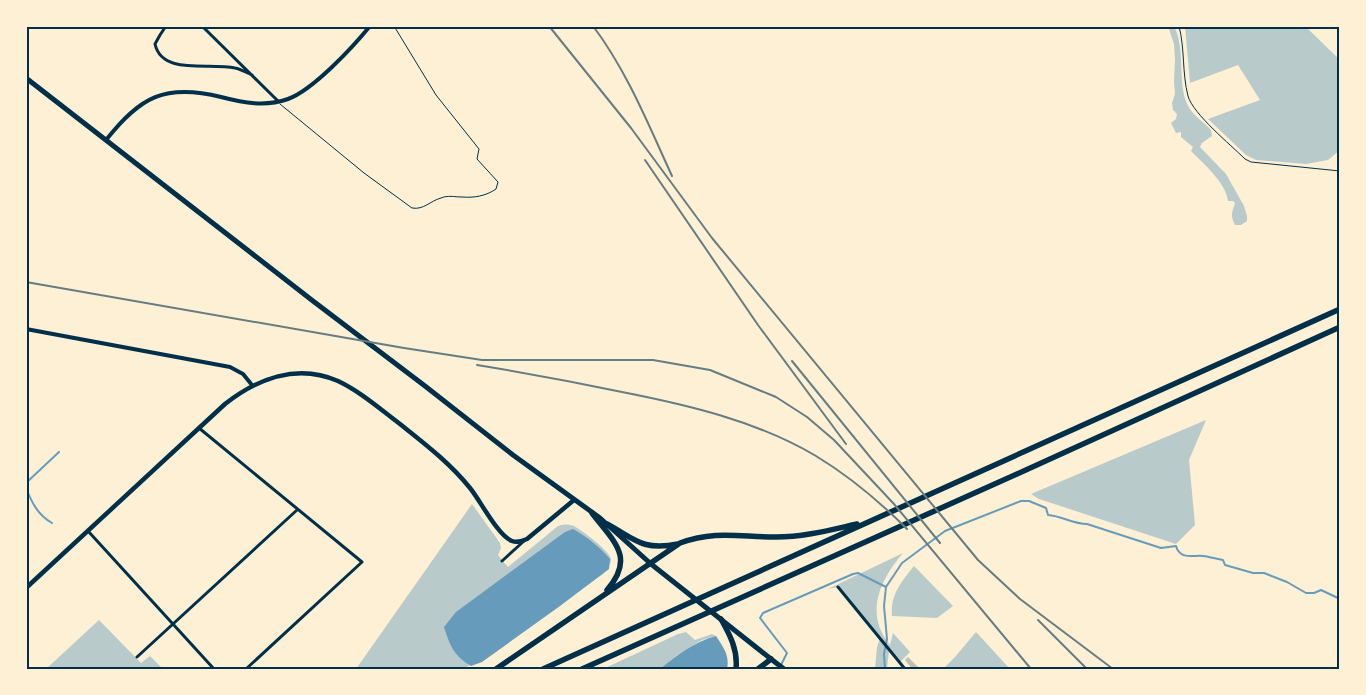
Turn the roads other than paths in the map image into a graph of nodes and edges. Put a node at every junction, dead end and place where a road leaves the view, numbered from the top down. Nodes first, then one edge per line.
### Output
1 (166, 26) edge
2 (202, 26) edge
3 (370, 26) edge
4 (394, 26) edge
5 (252, 76) junction
6 (26, 78) edge
7 (278, 102) junction
8 (106, 140) junction
9 (1340, 309) edge
10 (1340, 327) edge
11 (26, 328) edge
12 (252, 386) junction
13 (199, 428) junction
14 (574, 500) junction
15 (297, 510) junction
16 (592, 513) junction
17 (869, 521) junction
18 (607, 524) junction
19 (88, 531) junction
20 (527, 539) junction
21 (680, 543) junction
22 (502, 561) dead end
23 (651, 564) junction
24 (838, 587) dead end
25 (26, 588) edge
26 (602, 595) junction
27 (721, 619) junction
28 (173, 624) junction
29 (137, 657) dead end
30 (771, 658) junction
31 (782, 667) edge
32 (214, 669) edge
33 (246, 669) edge
34 (496, 669) edge
35 (543, 669) edge
36 (583, 669) edge
37 (736, 669) edge
38 (760, 669) edge
39 (905, 669) edge

1 - 5 street
2 - 5 street
3 - 7 street
4 - 7 lane
5 - 7 street
6 - 8 main road
7 - 8 street
8 - 14 main road
9 - 17 highway
10 - 36 highway
11 - 12 street
12 - 13 main road
12 - 20 main road
13 - 15 street
13 - 19 main road
14 - 16 main road
14 - 20 main road
15 - 28 street
15 - 33 street
16 - 18 main road
16 - 26 highway
17 - 21 highway
17 - 35 highway
18 - 21 highway
18 - 23 main road
19 - 25 main road
19 - 28 street
20 - 22 street
21 - 23 highway
23 - 26 highway
23 - 27 main road
24 - 39 street
26 - 34 highway
27 - 30 main road
27 - 37 highway
28 - 29 street
28 - 32 street
30 - 31 main road
30 - 38 highway

